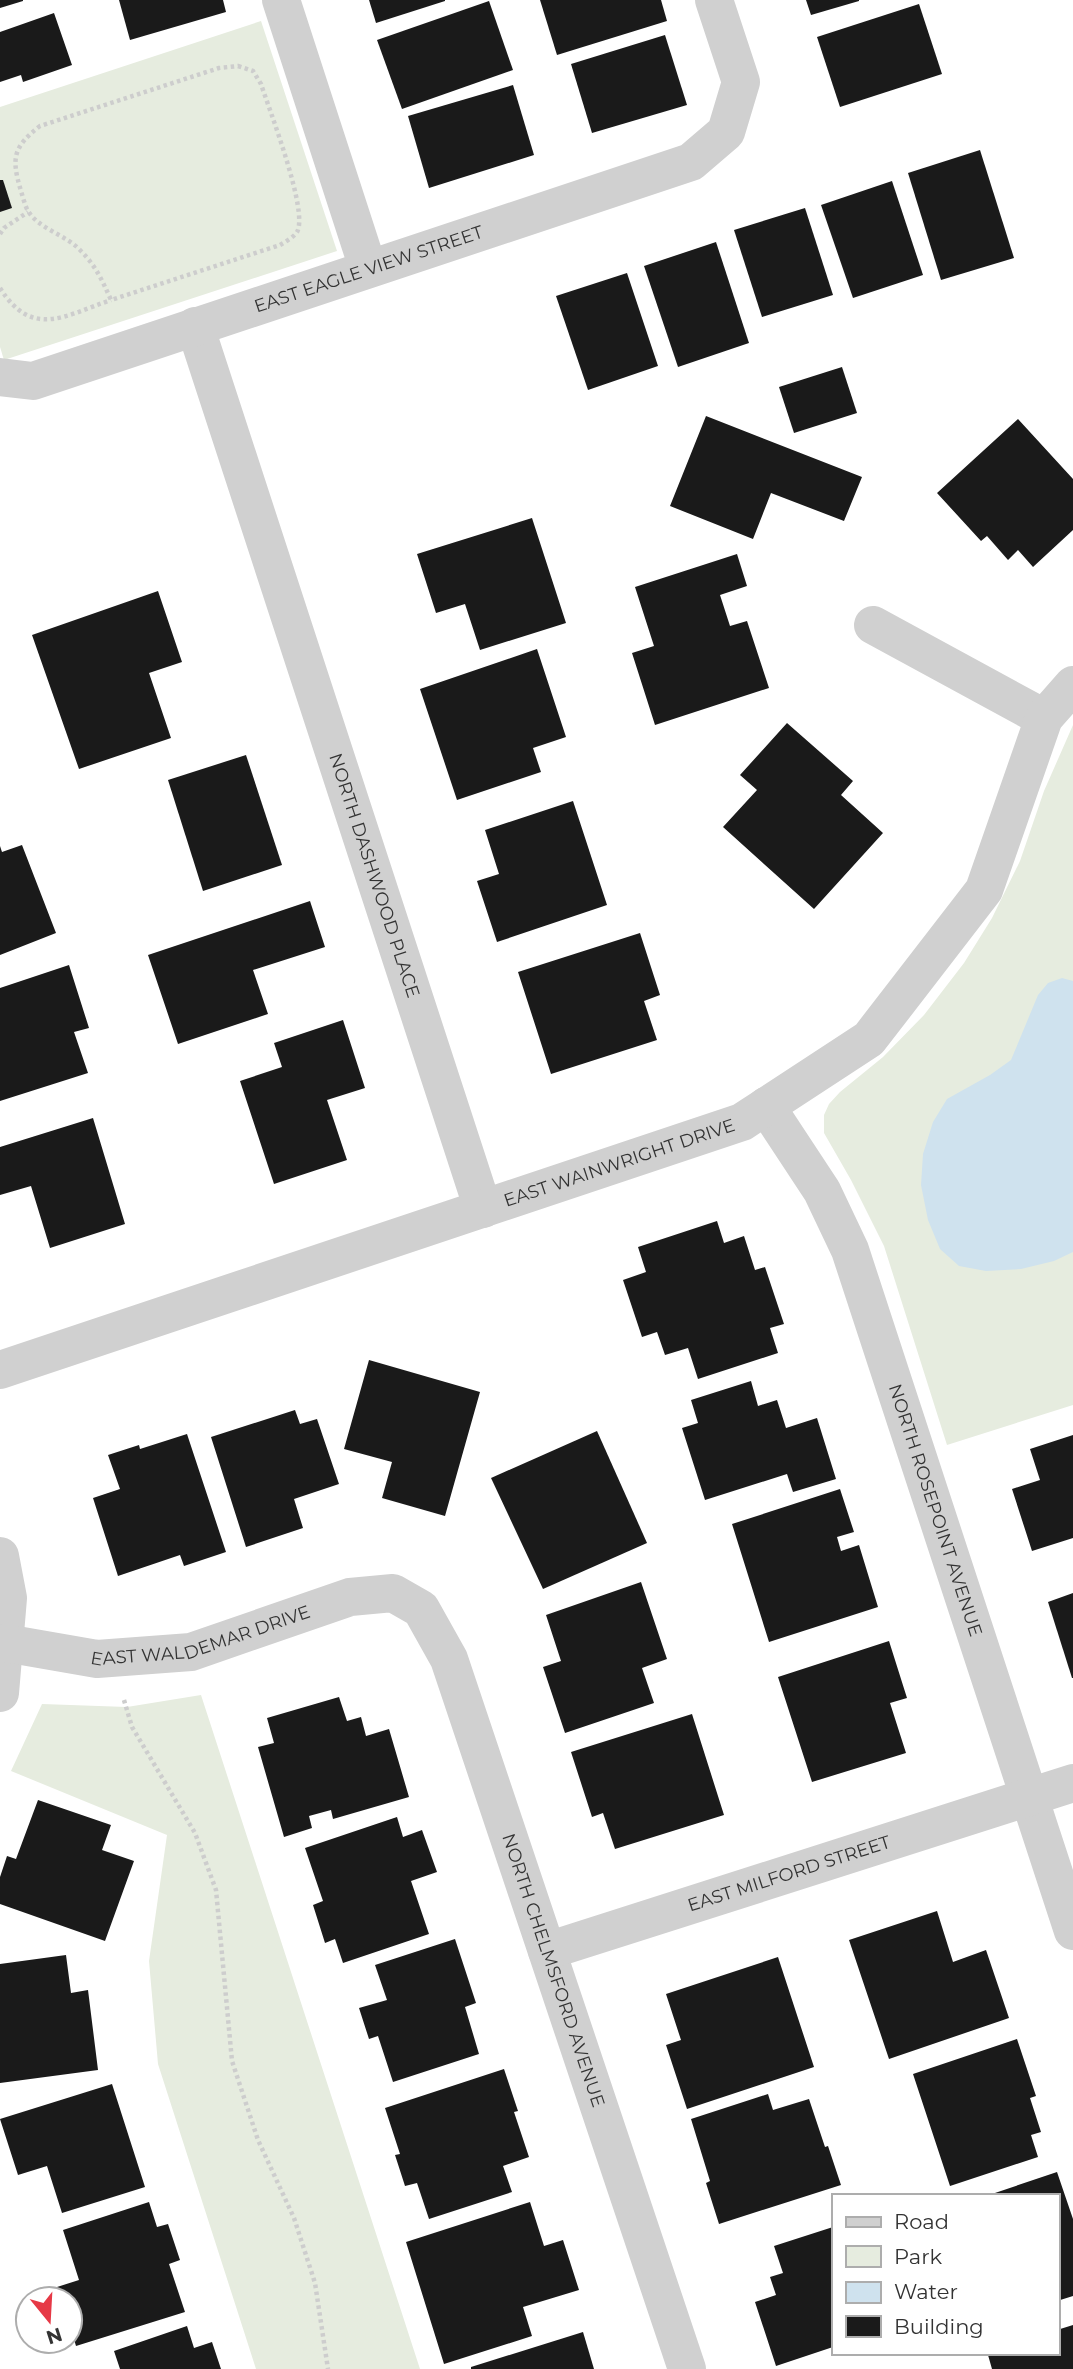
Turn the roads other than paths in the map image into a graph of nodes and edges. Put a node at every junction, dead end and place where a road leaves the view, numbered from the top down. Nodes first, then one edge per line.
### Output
1 (281, 0) edge
2 (714, 0) edge
3 (368, 268) junction
4 (195, 326) junction
5 (0, 377) edge
6 (873, 625) dead end
7 (1073, 685) edge
8 (1044, 718) junction
9 (766, 1106) junction
10 (483, 1209) junction
11 (0, 1370) edge
12 (0, 1556) edge
13 (393, 1593) joint
14 (5, 1643) junction
15 (0, 1693) edge
16 (1073, 1783) edge
17 (1031, 1797) junction
18 (1073, 1931) edge
19 (547, 1951) junction
20 (687, 2369) edge

1 - 3 street
2 - 3 street, EAST EAGLE VIEW STREET
3 - 4 street, EAST EAGLE VIEW STREET
4 - 5 street, EAST EAGLE VIEW STREET
4 - 10 street, NORTH DASHWOOD PLACE
6 - 8 street
7 - 8 street, EAST WAINWRIGHT DRIVE
8 - 9 street, EAST WAINWRIGHT DRIVE
9 - 10 street, EAST WAINWRIGHT DRIVE
9 - 17 street, NORTH ROSEPOINT AVENUE
10 - 11 street, EAST WAINWRIGHT DRIVE
12 - 14 street
13 - 14 street, EAST WALDEMAR DRIVE
13 - 19 street, NORTH CHELMSFORD AVENUE
14 - 15 street
16 - 17 street, EAST MILFORD STREET
17 - 18 street, NORTH ROSEPOINT AVENUE
17 - 19 street, EAST MILFORD STREET
19 - 20 street, NORTH CHELMSFORD AVENUE

